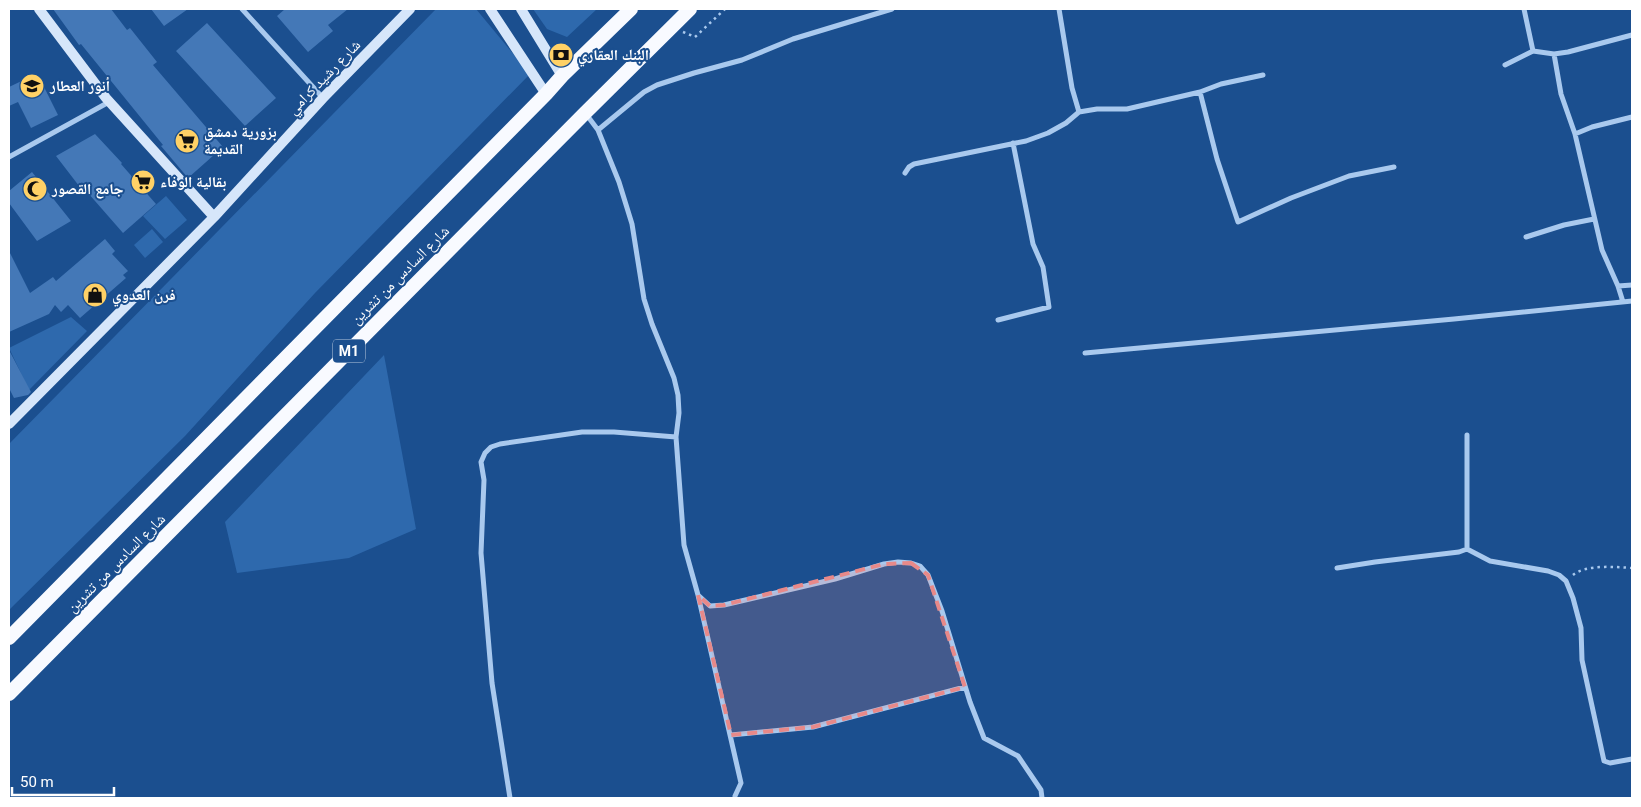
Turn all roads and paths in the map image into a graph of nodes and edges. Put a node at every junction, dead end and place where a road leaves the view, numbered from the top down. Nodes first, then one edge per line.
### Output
1 (40, 9) edge
2 (242, 9) edge
3 (410, 9) edge
4 (490, 9) edge
5 (521, 9) edge
6 (631, 9) edge
7 (690, 9) edge
8 (725, 9) edge
9 (892, 9) edge
10 (1059, 9) edge
11 (1524, 9) edge
12 (671, 28) junction
13 (1632, 35) edge
14 (1533, 50) junction
15 (1554, 54) junction
16 (1505, 65) dead end
17 (1263, 75) dead end
18 (562, 76) junction
19 (1200, 92) junction
20 (546, 94) junction
21 (323, 98) junction
22 (109, 102) junction
23 (585, 112) junction
24 (1079, 112) junction
25 (1632, 116) edge
26 (598, 130) junction
27 (1575, 134) junction
28 (1013, 143) junction
29 (9, 157) edge
30 (1394, 167) dead end
31 (906, 173) dead end
32 (214, 217) junction
33 (1594, 219) junction
34 (1526, 237) dead end
35 (1632, 285) edge
36 (1618, 286) junction
37 (1632, 301) edge
38 (1623, 302) junction
39 (998, 320) dead end
40 (1085, 353) dead end
41 (9, 424) edge
42 (1467, 435) dead end
43 (676, 437) junction
44 (1467, 549) junction
45 (1337, 568) dead end
46 (1632, 568) edge
47 (1566, 581) junction
48 (698, 595) junction
49 (9, 638) edge
50 (965, 687) junction
51 (9, 694) edge
52 (731, 735) junction
53 (1632, 759) edge
54 (735, 796) dead end
55 (510, 798) edge
56 (1042, 798) edge

1 - 22 main road
2 - 21 street
3 - 21 main road, شارع رشيد كرامي
4 - 20 main road
5 - 18 main road
6 - 18 highway, شارع السادس من تشرين / M1
7 - 12 highway, شارع السادس من تشرين / M1
8 - 12 path
9 - 26 street
10 - 24 street
11 - 14 street
12 - 23 highway, شارع السادس من تشرين / M1
13 - 15 street
14 - 15 street
14 - 16 street
15 - 27 street
17 - 19 street
18 - 20 highway, شارع السادس من تشرين / M1
19 - 24 street
19 - 30 street
20 - 49 highway, شارع السادس من تشرين / M1
21 - 32 main road, شارع رشيد كرامي
22 - 29 street
22 - 32 main road
23 - 26 street
23 - 51 highway, شارع السادس من تشرين / M1
24 - 28 street
25 - 27 street
26 - 43 street
27 - 33 street
28 - 31 street
28 - 39 street
32 - 41 main road, شارع رشيد كرامي
33 - 34 street
33 - 36 street
35 - 36 street
36 - 38 street
37 - 38 street
38 - 40 street
42 - 44 street
43 - 48 street
43 - 55 street
44 - 45 street
44 - 47 street
46 - 47 path
47 - 53 street
48 - 50 street
48 - 52 street
50 - 52 street
50 - 56 street
52 - 54 street

